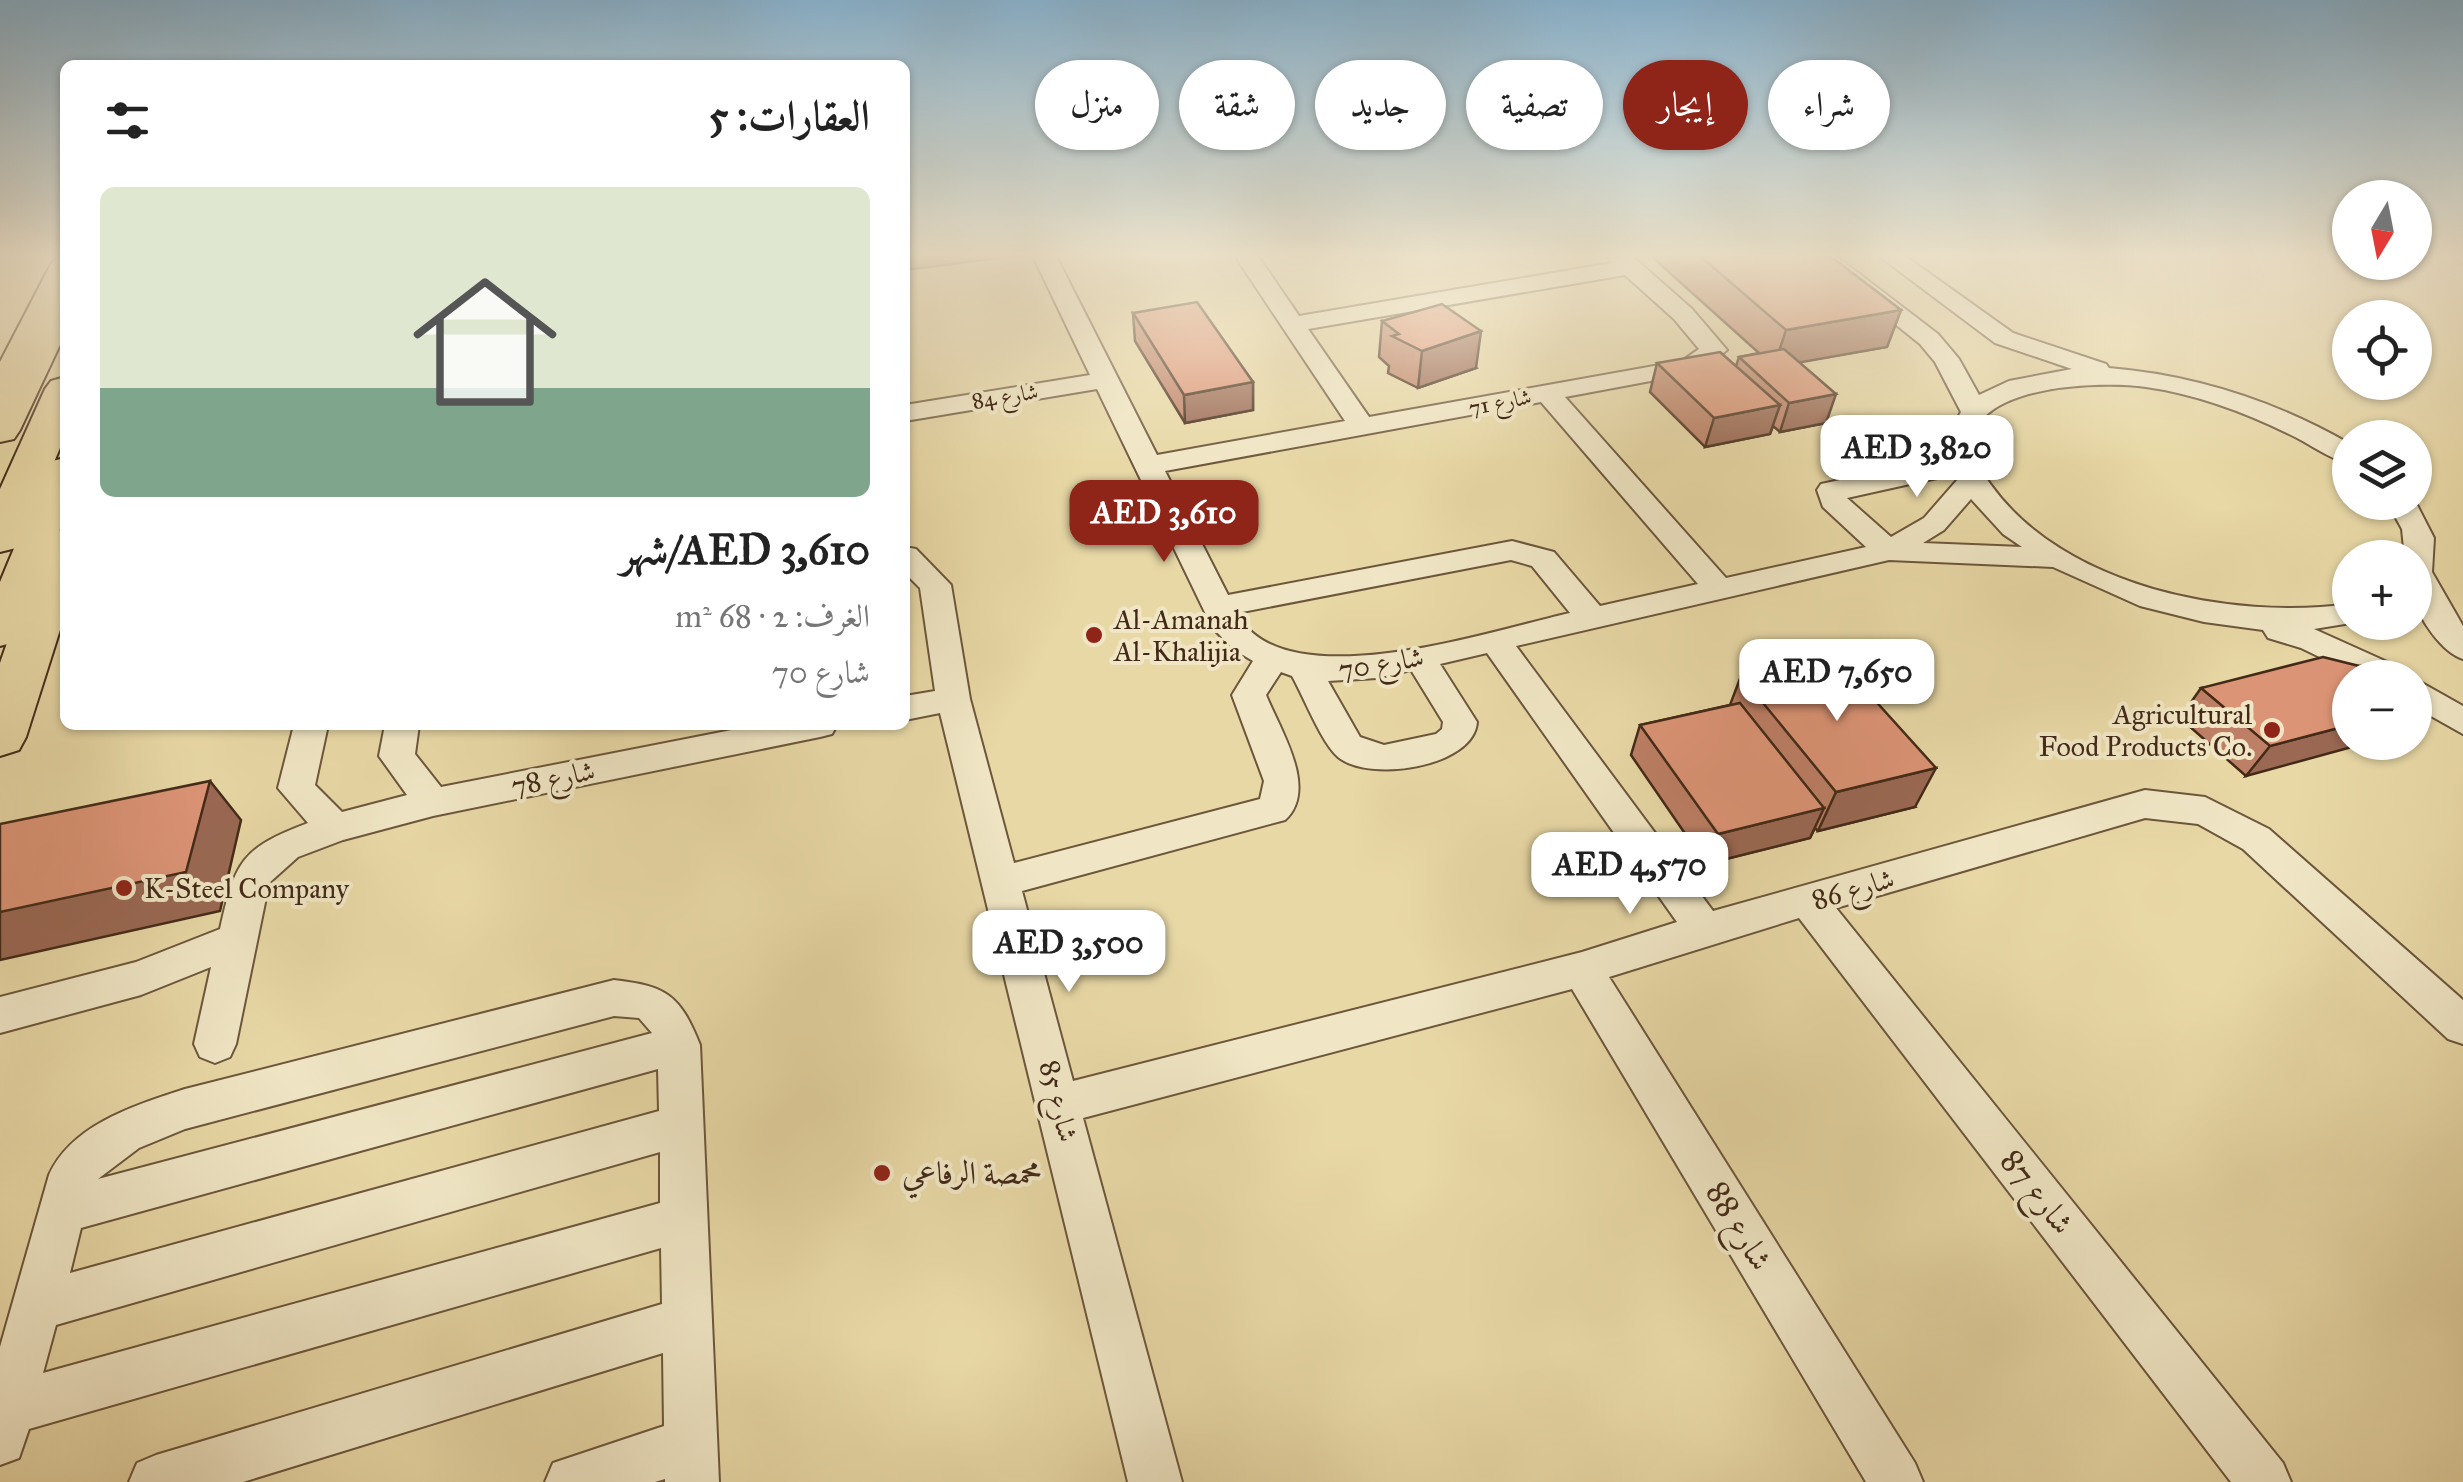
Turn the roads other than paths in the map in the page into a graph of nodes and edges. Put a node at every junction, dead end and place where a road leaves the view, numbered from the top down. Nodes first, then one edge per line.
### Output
1 (13, 325) edge
2 (35, 325) edge
3 (51, 325) edge
4 (1077, 325) edge
5 (1291, 325) edge
6 (1693, 325) edge
7 (1910, 325) edge
8 (1987, 325) edge
9 (0, 348) edge
10 (2122, 377) junction
11 (1104, 380) junction
12 (0, 394) edge
13 (1547, 394) junction
14 (60, 400) edge
15 (1974, 411) junction
16 (910, 412) edge
17 (1363, 428) junction
18 (0, 430) edge
19 (2332, 445) edge
20 (1149, 465) junction
21 (1968, 471) junction
22 (60, 482) edge
23 (0, 538) edge
24 (1889, 551) junction
25 (60, 558) edge
26 (2059, 558) junction
27 (910, 561) edge
28 (1720, 590) junction
29 (2432, 605) edge
30 (1217, 607) junction
31 (2235, 616) junction
32 (2332, 616) edge
33 (1593, 619) junction
34 (0, 632) edge
35 (1495, 641) junction
36 (2463, 648) edge
37 (1420, 658) junction
38 (2355, 660) edge
39 (1289, 665) junction
40 (954, 699) junction
41 (2432, 702) edge
42 (910, 707) edge
43 (2463, 722) edge
44 (310, 730) edge
45 (401, 730) edge
46 (795, 730) edge
47 (0, 737) edge
48 (433, 802) junction
49 (336, 828) junction
50 (1003, 881) junction
51 (1809, 902) junction
52 (1704, 930) junction
53 (238, 940) junction
54 (1582, 969) junction
55 (0, 1015) edge
56 (2463, 1026) edge
57 (215, 1044) dead end
58 (679, 1045) junction
59 (1060, 1104) junction
60 (681, 1125) junction
61 (62, 1212) junction
62 (684, 1219) junction
63 (37, 1306) junction
64 (687, 1320) junction
65 (4, 1424) edge
66 (691, 1463) edge
67 (156, 1482) edge
68 (572, 1482) edge
69 (1155, 1482) edge
70 (1896, 1482) edge
71 (2264, 1482) edge

1 - 9 highway
2 - 12 main road
3 - 18 highway
4 - 11 street
5 - 17 street
6 - 13 street, شارع 71
7 - 15 street
8 - 10 street
10 - 15 street
10 - 19 street
11 - 16 street, شارع 84
11 - 20 street
13 - 17 street, شارع 71
13 - 28 street
14 - 23 highway
15 - 21 street
17 - 20 street, شارع 71
20 - 30 street
21 - 24 street, شارع 70
21 - 24 street
21 - 26 street
22 - 34 main road
24 - 26 street, شارع 70
24 - 28 street, شارع 70
25 - 47 highway
26 - 31 street
27 - 40 street, شارع 85
28 - 33 street, شارع 70
29 - 36 street
30 - 33 street
30 - 39 street
31 - 32 street
31 - 38 street
33 - 35 street, شارع 70
35 - 37 street, شارع 70
35 - 52 street
37 - 39 street, شارع 70
37 - 39 street
39 - 50 street
40 - 42 street
40 - 50 street, شارع 85
41 - 43 street
44 - 49 street
45 - 48 street
46 - 48 street, شارع 78
48 - 49 street, شارع 78
49 - 53 street, شارع 78
50 - 59 street, شارع 85
51 - 52 street, شارع 86
51 - 56 street, شارع 86
51 - 71 street, شارع 87
52 - 54 street, شارع 86
53 - 55 street
53 - 57 street, شارع 78
54 - 59 street, شارع 86
54 - 70 street, شارع 88
58 - 60 street
58 - 61 street
58 - 61 street
59 - 69 street, شارع 85
60 - 62 street
60 - 63 street
61 - 63 street
62 - 64 street
62 - 65 street
63 - 65 street
64 - 66 street
64 - 67 street
66 - 68 street

